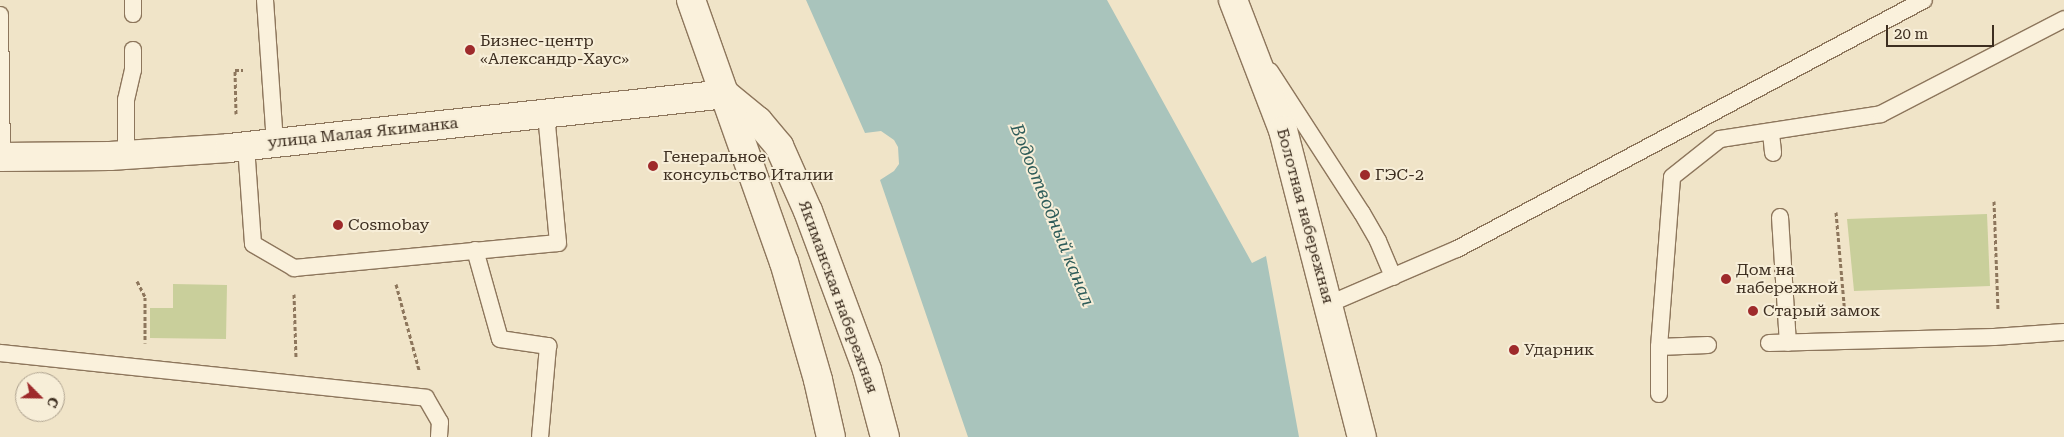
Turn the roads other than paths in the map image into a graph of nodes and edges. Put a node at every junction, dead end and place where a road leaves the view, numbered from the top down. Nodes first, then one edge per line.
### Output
1 (265, 0) edge
2 (691, 0) edge
3 (1233, 0) edge
4 (1924, 0) edge
5 (0, 15) edge
6 (2064, 19) edge
7 (1250, 40) junction
8 (133, 50) dead end
9 (725, 94) junction
10 (546, 113) junction
11 (1771, 133) junction
12 (275, 143) junction
13 (246, 146) junction
14 (1773, 153) dead end
15 (126, 155) junction
16 (1, 157) edge
17 (1780, 217) dead end
18 (475, 250) junction
19 (1394, 277) junction
20 (1329, 304) junction
21 (2064, 332) edge
22 (1769, 343) dead end
23 (1788, 343) junction
24 (1708, 345) dead end
25 (1659, 347) junction
26 (0, 353) edge
27 (1659, 394) dead end
28 (439, 437) edge
29 (540, 437) edge
30 (831, 437) edge
31 (886, 437) edge
32 (1362, 437) edge

1 - 12 lane
2 - 9 street
3 - 7 street, Болотная набережная
4 - 19 lane
5 - 16 lane
6 - 11 lane
7 - 19 lane
7 - 20 street, Болотная набережная
8 - 15 lane
9 - 10 street, улица Малая Якиманка
9 - 30 street
9 - 31 street, Якиманская набережная
10 - 12 street, улица Малая Якиманка
10 - 18 lane
11 - 14 lane
11 - 25 lane
12 - 13 street, улица Малая Якиманка
13 - 15 street, улица Малая Якиманка
13 - 18 lane
15 - 16 street, улица Малая Якиманка
17 - 23 lane
18 - 29 lane
19 - 20 lane
20 - 32 street, Болотная набережная
21 - 23 lane
22 - 23 lane
24 - 25 lane
25 - 27 lane
26 - 28 lane

